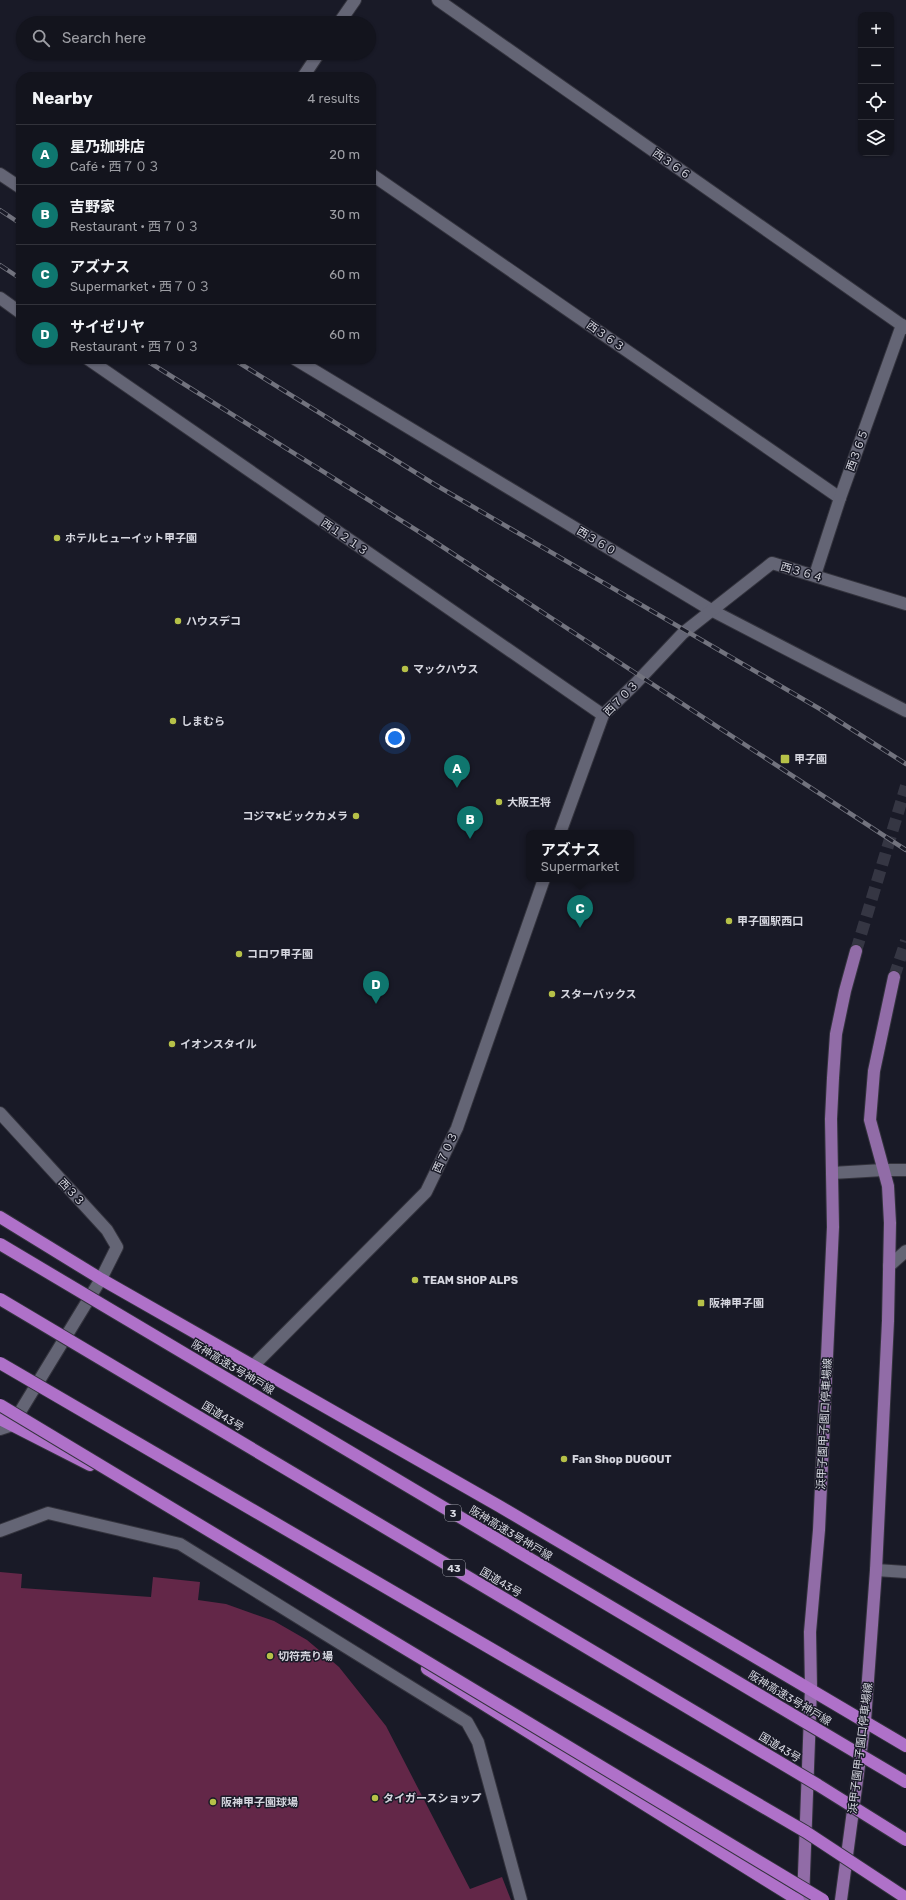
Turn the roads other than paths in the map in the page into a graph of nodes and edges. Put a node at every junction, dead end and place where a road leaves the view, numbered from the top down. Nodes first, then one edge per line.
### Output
1 (355, 0) edge
2 (438, 0) edge
3 (344, 16) edge
4 (314, 60) edge
5 (306, 72) edge
6 (0, 174) edge
7 (376, 177) edge
8 (16, 185) edge
9 (0, 298) edge
10 (16, 309) edge
11 (904, 327) edge
12 (95, 364) edge
13 (302, 364) edge
14 (840, 498) junction
15 (815, 575) junction
16 (906, 604) edge
17 (711, 610) junction
18 (906, 710) edge
19 (603, 715) junction
20 (561, 830) edge
21 (543, 882) edge
22 (856, 951) tunnel mouth
23 (894, 977) tunnel mouth
24 (0, 1113) edge
25 (883, 1170) junction
26 (906, 1170) edge
27 (832, 1173) junction
28 (0, 1217) edge
29 (0, 1244) edge
30 (906, 1251) edge
31 (889, 1266) junction
32 (101, 1279) junction
33 (0, 1299) edge
34 (0, 1363) edge
35 (252, 1366) junction
36 (0, 1405) edge
37 (0, 1419) edge
38 (6, 1427) edge
39 (0, 1531) edge
40 (876, 1570) junction
41 (906, 1572) edge
42 (811, 1688) junction
43 (865, 1721) junction
44 (906, 1746) edge
45 (906, 1782) edge
46 (906, 1840) edge
47 (906, 1898) edge
48 (522, 1900) edge
49 (798, 1900) edge
50 (803, 1900) edge
51 (823, 1900) edge
52 (841, 1900) edge

1 - 3 street
2 - 11 street, 西３６６
4 - 5 street
6 - 8 street
7 - 14 street, 西３６３
9 - 10 street
11 - 14 street, 西３６５
12 - 19 street, 西１２１３
13 - 17 street, 西３６０
14 - 15 street, 西３６５
15 - 16 street, 西３６４
15 - 17 street, 西３６４
17 - 18 street, 西３６０
17 - 19 street, 西７０３
19 - 20 street, 西７０３
21 - 35 street, 西７０３
22 - 27 main road, 浜甲子園甲子園口停車場線
23 - 25 main road, 浜甲子園甲子園口停車場線
24 - 32 street, 西３３
25 - 26 street
25 - 27 street
25 - 31 main road, 浜甲子園甲子園口停車場線
27 - 42 main road, 浜甲子園甲子園口停車場線
28 - 32 highway
29 - 45 highway, 阪神高速3号神戸線 / 3, bridge
30 - 31 street
31 - 40 main road, 浜甲子園甲子園口停車場線
32 - 35 highway
32 - 38 street
33 - 46 highway, 国道43号 / 43, bridge
34 - 47 highway, bridge
35 - 42 highway
36 - 51 highway, bridge
37 - 38 highway
38 - 49 highway
39 - 48 street
40 - 41 street
40 - 43 main road, 浜甲子園甲子園口停車場線
42 - 43 highway
42 - 50 main road, 浜甲子園甲子園口停車場線
43 - 44 highway
43 - 52 main road, 浜甲子園甲子園口停車場線

